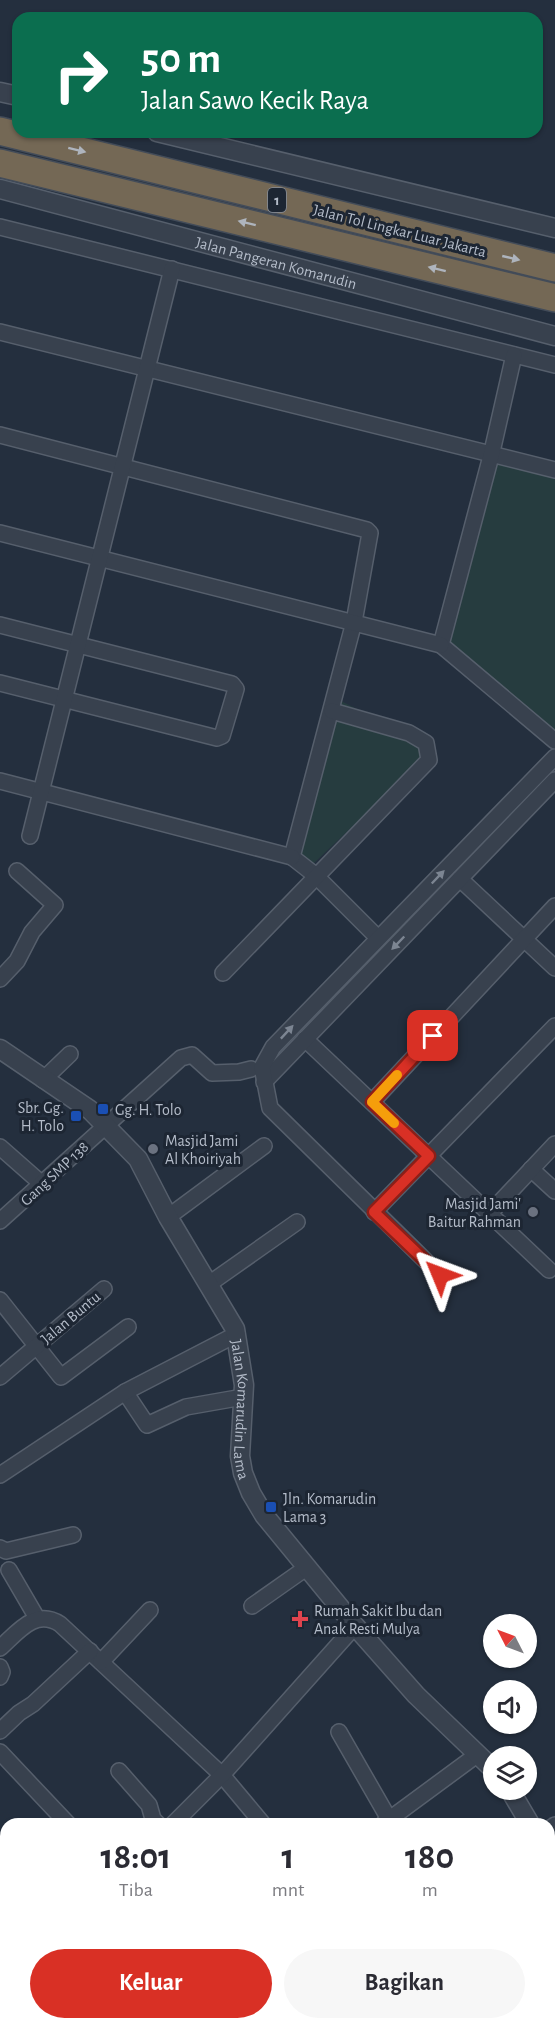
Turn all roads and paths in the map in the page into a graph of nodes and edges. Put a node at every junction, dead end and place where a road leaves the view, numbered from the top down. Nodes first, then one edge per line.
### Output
1 (28, 138) edge
2 (182, 138) edge
3 (0, 163) edge
4 (0, 189) edge
5 (0, 227) edge
6 (555, 228) edge
7 (555, 268) edge
8 (172, 270) junction
9 (555, 298) edge
10 (0, 332) edge
11 (555, 336) edge
12 (514, 355) junction
13 (555, 365) edge
14 (148, 367) junction
15 (0, 435) edge
16 (491, 456) junction
17 (123, 466) junction
18 (555, 470) edge
19 (0, 533) edge
20 (100, 558) junction
21 (354, 622) junction
22 (0, 625) edge
23 (78, 645) junction
24 (441, 645) junction
25 (0, 683) edge
26 (64, 699) junction
27 (332, 711) junction
28 (555, 741) edge
29 (555, 757) edge
30 (555, 780) edge
31 (0, 781) edge
32 (41, 791) junction
33 (501, 813) junction
34 (512, 825) junction
35 (30, 836) dead end
36 (292, 857) junction
37 (17, 872) dead end
38 (315, 875) junction
39 (460, 879) junction
40 (555, 906) edge
41 (408, 908) junction
42 (420, 920) junction
43 (377, 937) junction
44 (524, 939) junction
45 (555, 968) edge
46 (223, 973) dead end
47 (0, 979) edge
48 (555, 1026) edge
49 (305, 1039) junction
50 (0, 1049) edge
51 (70, 1054) dead end
52 (250, 1069) dead end
53 (43, 1080) junction
54 (264, 1082) junction
55 (372, 1102) junction
56 (107, 1125) junction
57 (555, 1144) edge
58 (264, 1146) dead end
59 (0, 1147) edge
60 (429, 1156) junction
61 (531, 1169) junction
62 (42, 1184) junction
63 (555, 1191) edge
64 (374, 1212) junction
65 (489, 1214) junction
66 (168, 1217) junction
67 (0, 1221) edge
68 (297, 1222) dead end
69 (549, 1270) dead end
70 (440, 1275) dead end
71 (209, 1284) junction
72 (104, 1288) dead end
73 (0, 1300) edge
74 (128, 1327) dead end
75 (237, 1334) junction
76 (36, 1346) junction
77 (0, 1377) edge
78 (125, 1392) junction
79 (243, 1397) junction
80 (0, 1474) edge
81 (73, 1535) dead end
82 (0, 1548) edge
83 (306, 1568) junction
84 (9, 1570) dead end
85 (252, 1606) dead end
86 (150, 1610) dead end
87 (38, 1618) junction
88 (355, 1626) junction
89 (0, 1648) edge
90 (90, 1651) junction
91 (101, 1662) junction
92 (0, 1667) edge
93 (0, 1677) edge
94 (0, 1731) edge
95 (339, 1732) dead end
96 (0, 1752) edge
97 (478, 1754) junction
98 (483, 1759) edge
99 (119, 1771) dead end
100 (222, 1775) junction
101 (516, 1800) edge
102 (62, 1818) edge
103 (153, 1818) edge
104 (179, 1818) edge
105 (258, 1818) edge
106 (384, 1818) edge
107 (391, 1818) edge
108 (526, 1818) edge

1 -> 7 highway, Jalan Tol Lingkar Luar Jakarta / 1
2 - 6 street
9 -> 3 highway, Jalan Tol Lingkar Luar Jakarta / 1
4 - 11 street, Jalan Pangeran Komarudin
5 - 8 street
8 - 12 street
8 - 14 street
10 - 14 street
12 - 13 street
12 - 16 street
14 - 16 street
14 - 17 street
15 - 17 street
16 - 18 street
16 - 24 street
17 - 20 street
17 - 21 street
19 - 20 street
20 - 21 street
20 - 23 street
21 - 24 street
21 - 27 street
22 - 23 street
23 - 26 street
23 - 26 street
24 - 28 street
25 - 26 street
26 - 32 street
27 - 36 street
27 - 38 street
29 - 33 street
30 - 34 street
31 - 32 street
32 - 35 street
32 - 36 street
33 - 34 street
41 -> 33 street
34 - 39 street
36 - 38 street
37 - 47 street
38 - 43 street
38 - 46 street
39 - 42 street
39 - 44 street
40 - 44 street
41 - 42 street
41 - 43 street
42 -> 49 street
54 -> 43 street
44 - 45 street
44 - 55 street
48 - 60 street
49 - 54 street
49 - 55 street
50 - 53 street, Jalan Komarudin Lama
51 - 53 street
52 - 56 street, Gang SMP 138
53 - 56 street, Jalan Komarudin Lama
54 - 64 street
55 - 60 street
56 - 62 street, Gang SMP 138
56 - 66 street, Jalan Komarudin Lama
57 - 61 street
58 - 66 street
59 - 62 street
60 - 64 street
60 - 65 street
61 - 63 street
61 - 65 street
62 - 67 street, Gang SMP 138
64 - 70 street
65 - 69 street
66 - 71 street, Jalan Komarudin Lama
68 - 71 street
71 - 75 street, Jalan Komarudin Lama
72 - 76 street, Jalan Buntu
73 - 76 street
74 - 76 street
75 - 78 street
75 - 79 street, Jalan Komarudin Lama
76 - 77 street, Jalan Buntu
78 - 79 street
78 - 80 street
79 - 83 street, Jalan Komarudin Lama
81 - 82 street
83 - 85 street
83 - 88 street, Jalan Komarudin Lama
84 - 87 street
86 - 91 street
87 - 89 street
87 - 90 street
88 - 97 street, Jalan Komarudin Lama
88 - 100 street
90 - 91 street
90 - 94 street
91 - 100 street
92 - 93 street
95 - 106 street
96 - 102 street
97 - 98 street, Jalan Komarudin Lama
97 - 107 street
99 - 103 street
100 - 104 street
100 - 105 street
101 - 108 street

